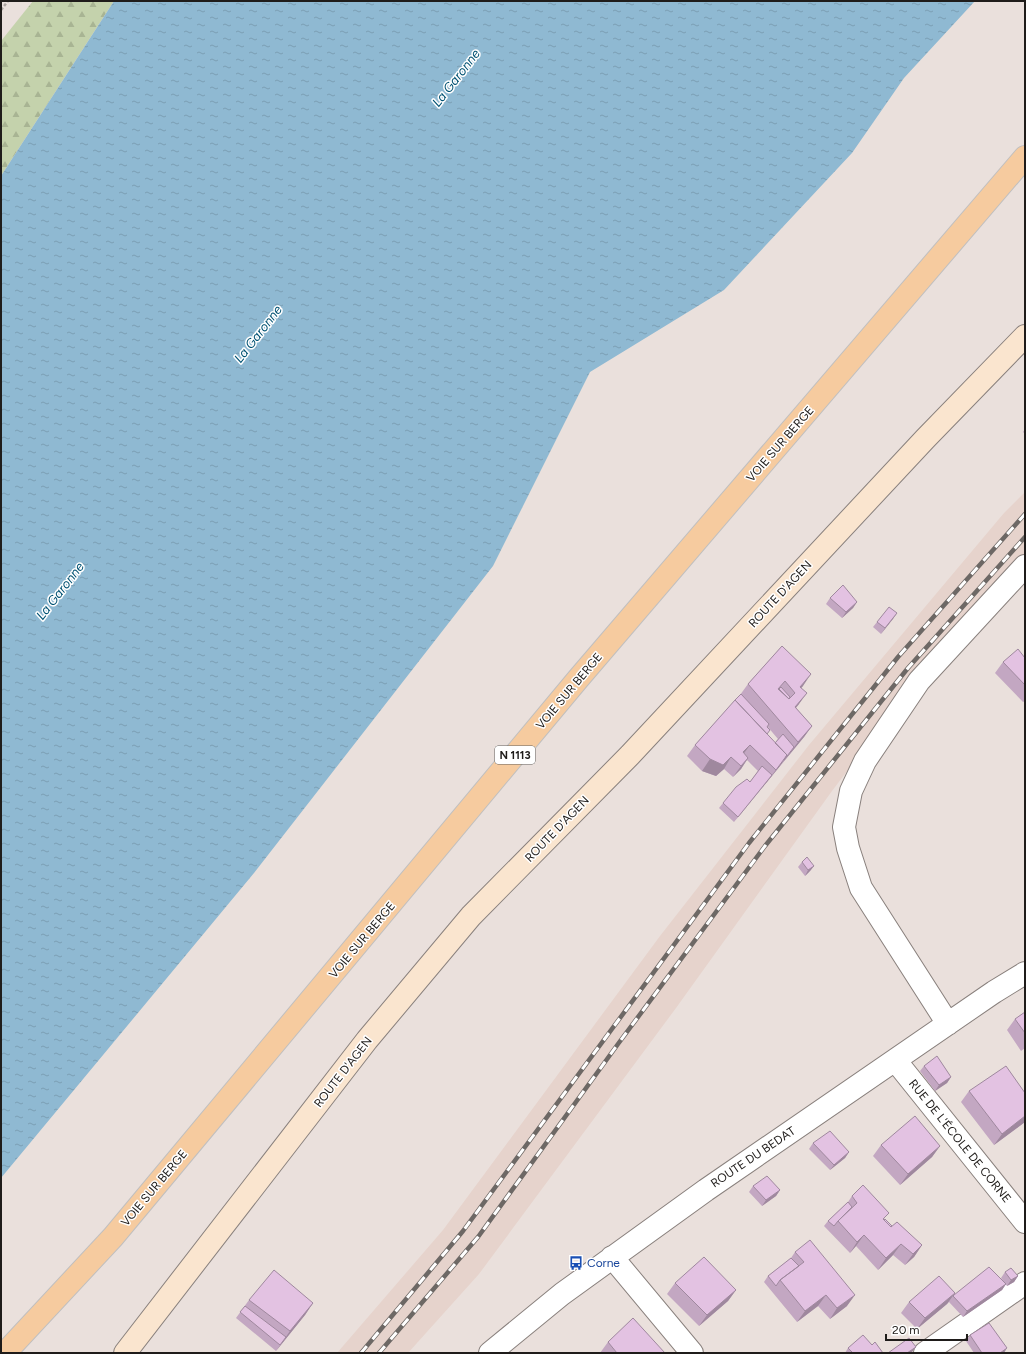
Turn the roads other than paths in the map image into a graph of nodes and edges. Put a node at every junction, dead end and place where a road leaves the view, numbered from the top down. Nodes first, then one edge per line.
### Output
1 (1025, 157) edge
2 (1025, 336) edge
3 (1025, 566) edge
4 (1025, 973) edge
5 (948, 1024) junction
6 (895, 1060) junction
7 (1025, 1222) edge
8 (612, 1257) junction
9 (1025, 1283) edge
10 (5, 1353) edge
11 (125, 1353) edge
12 (490, 1353) edge
13 (692, 1353) edge
14 (925, 1353) edge

1 - 10 main road, VOIE SUR BERGE / N 1113
2 - 11 main road, ROUTE D'AGEN
3 - 5 street
4 - 5 street, ROUTE DU BEDAT
5 - 6 street, ROUTE DU BEDAT
6 - 7 street, RUE DE L'ÉCOLE DE CORNE
6 - 8 street, ROUTE DU BEDAT
8 - 12 street, ROUTE DU BEDAT
8 - 13 street
9 - 14 street

